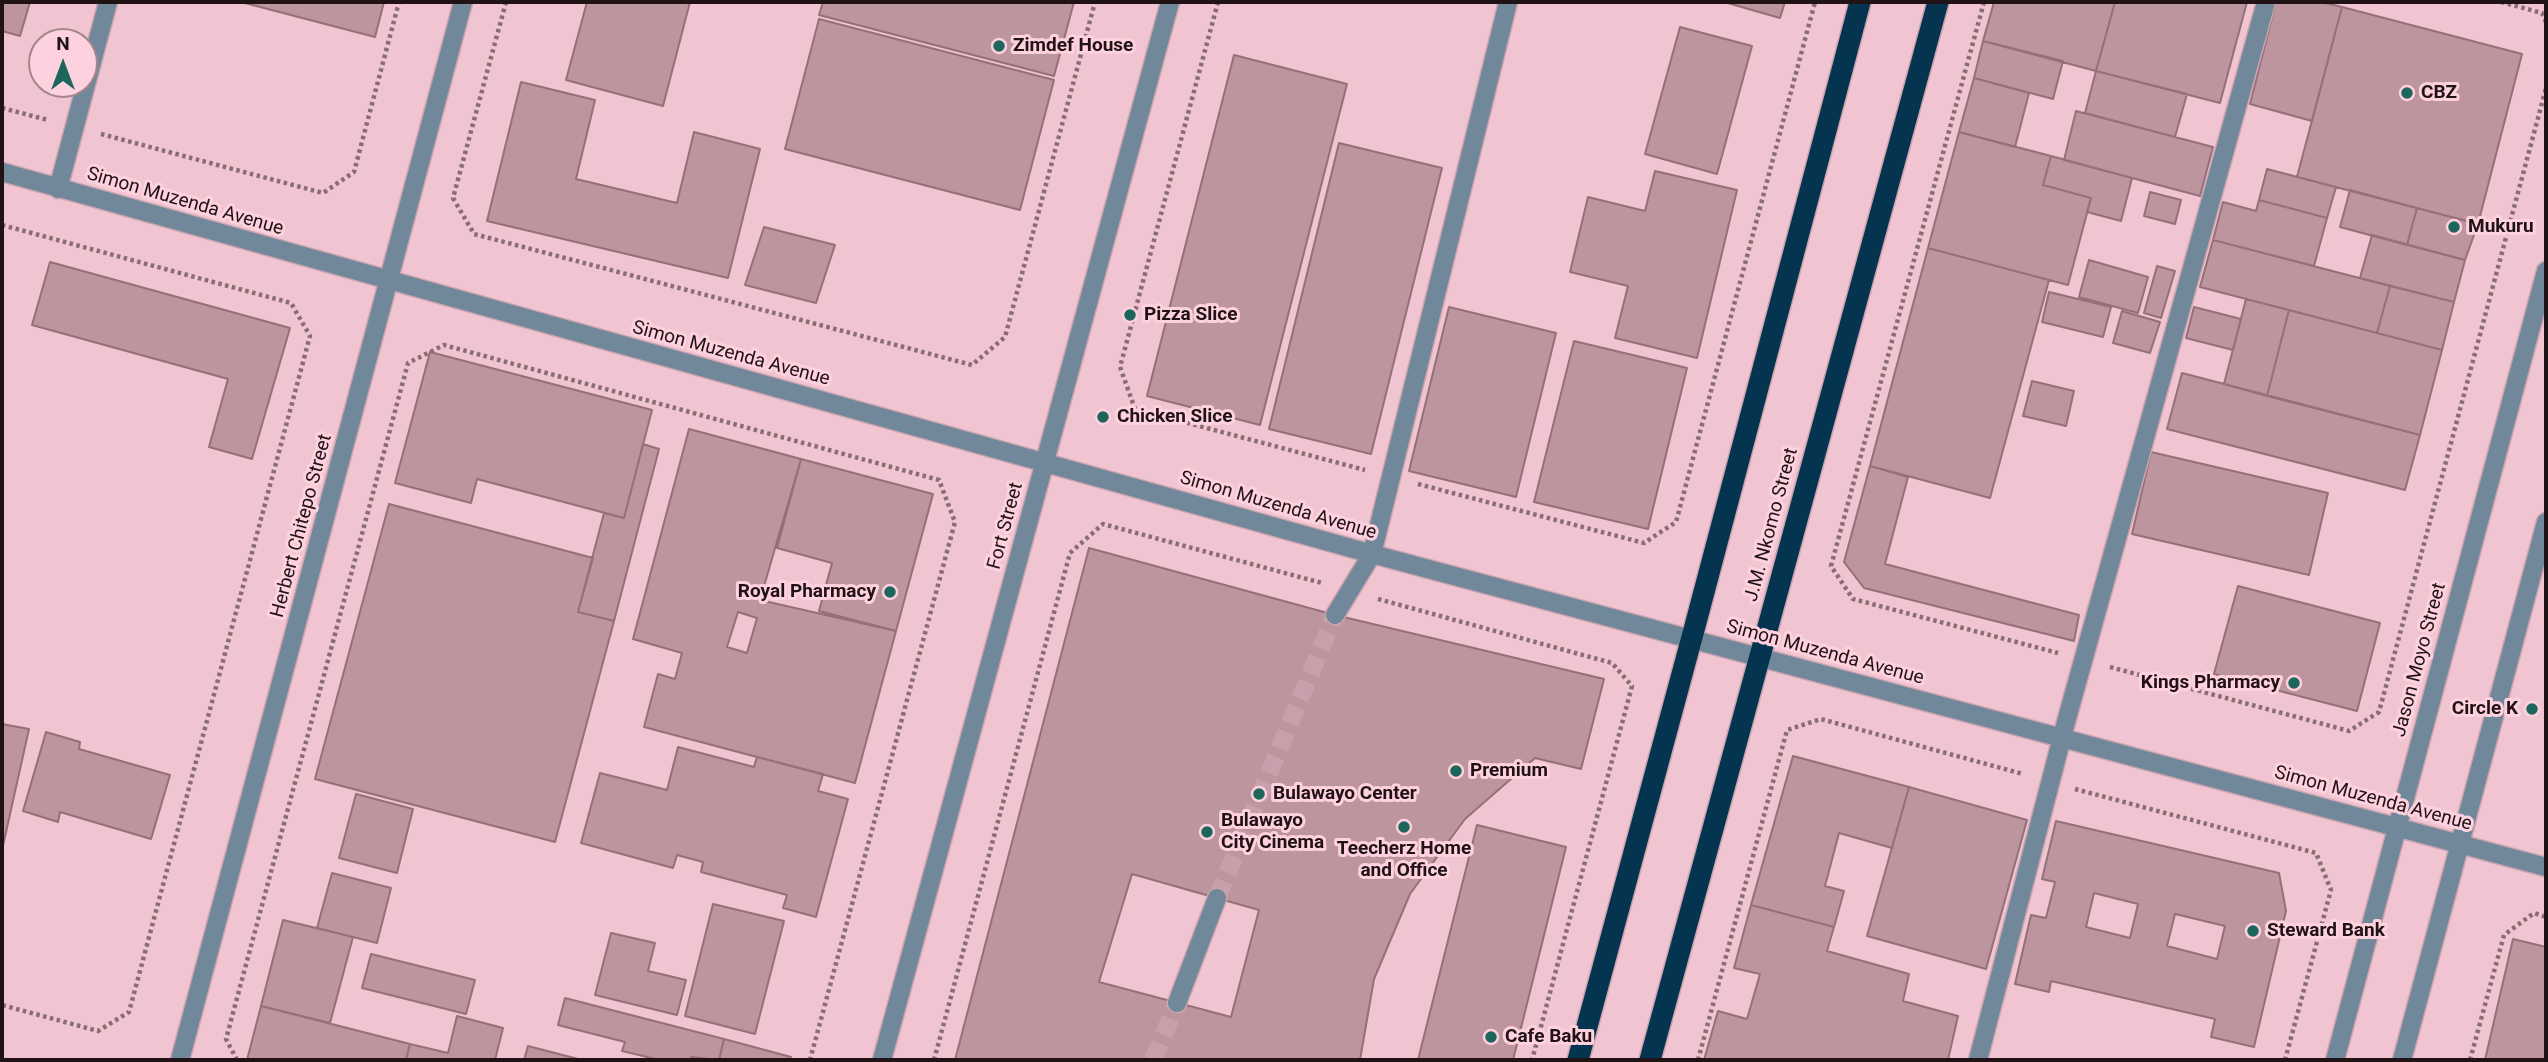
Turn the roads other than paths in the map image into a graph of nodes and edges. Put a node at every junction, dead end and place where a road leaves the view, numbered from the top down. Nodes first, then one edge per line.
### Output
1 (108, 2) edge
2 (463, 2) edge
3 (1170, 2) edge
4 (1508, 2) edge
5 (1860, 2) edge
6 (1938, 2) edge
7 (2266, 2) edge
8 (2, 172) edge
9 (58, 189) junction
10 (2546, 271) edge
11 (390, 282) junction
12 (1045, 463) junction
13 (2546, 522) edge
14 (1372, 554) junction
15 (1335, 615) tunnel mouth
16 (1692, 639) junction
17 (1760, 657) junction
18 (2062, 737) junction
19 (2398, 827) junction
20 (2460, 844) junction
21 (2546, 867) edge
22 (1217, 898) tunnel mouth
23 (1177, 1003) tunnel mouth
24 (180, 1060) edge
25 (882, 1060) edge
26 (1578, 1060) edge
27 (1650, 1060) edge
28 (1978, 1060) edge
29 (2335, 1060) edge
30 (2402, 1060) edge

1 - 9 street
2 - 11 street, Herbert Chitepo Street
3 - 12 street, Fort Street
4 - 14 street
5 - 16 highway
6 - 17 highway, J.M. Nkomo Street
7 - 18 street
8 - 9 street, Simon Muzenda Avenue
9 - 11 street, Simon Muzenda Avenue
10 - 19 street, Jason Moyo Street
11 - 12 street, Simon Muzenda Avenue
11 - 24 street, Herbert Chitepo Street
12 - 14 street, Simon Muzenda Avenue
12 - 25 street, Fort Street
13 - 20 street
14 - 15 street
14 - 16 street, Simon Muzenda Avenue
16 - 17 street, Simon Muzenda Avenue
16 - 26 highway
17 - 18 street, Simon Muzenda Avenue
17 - 27 highway, J.M. Nkomo Street
18 - 19 street, Simon Muzenda Avenue
18 - 28 street
19 - 20 street, Simon Muzenda Avenue
19 - 29 street, Jason Moyo Street
20 - 21 street, Simon Muzenda Avenue
20 - 30 street
22 - 23 street

